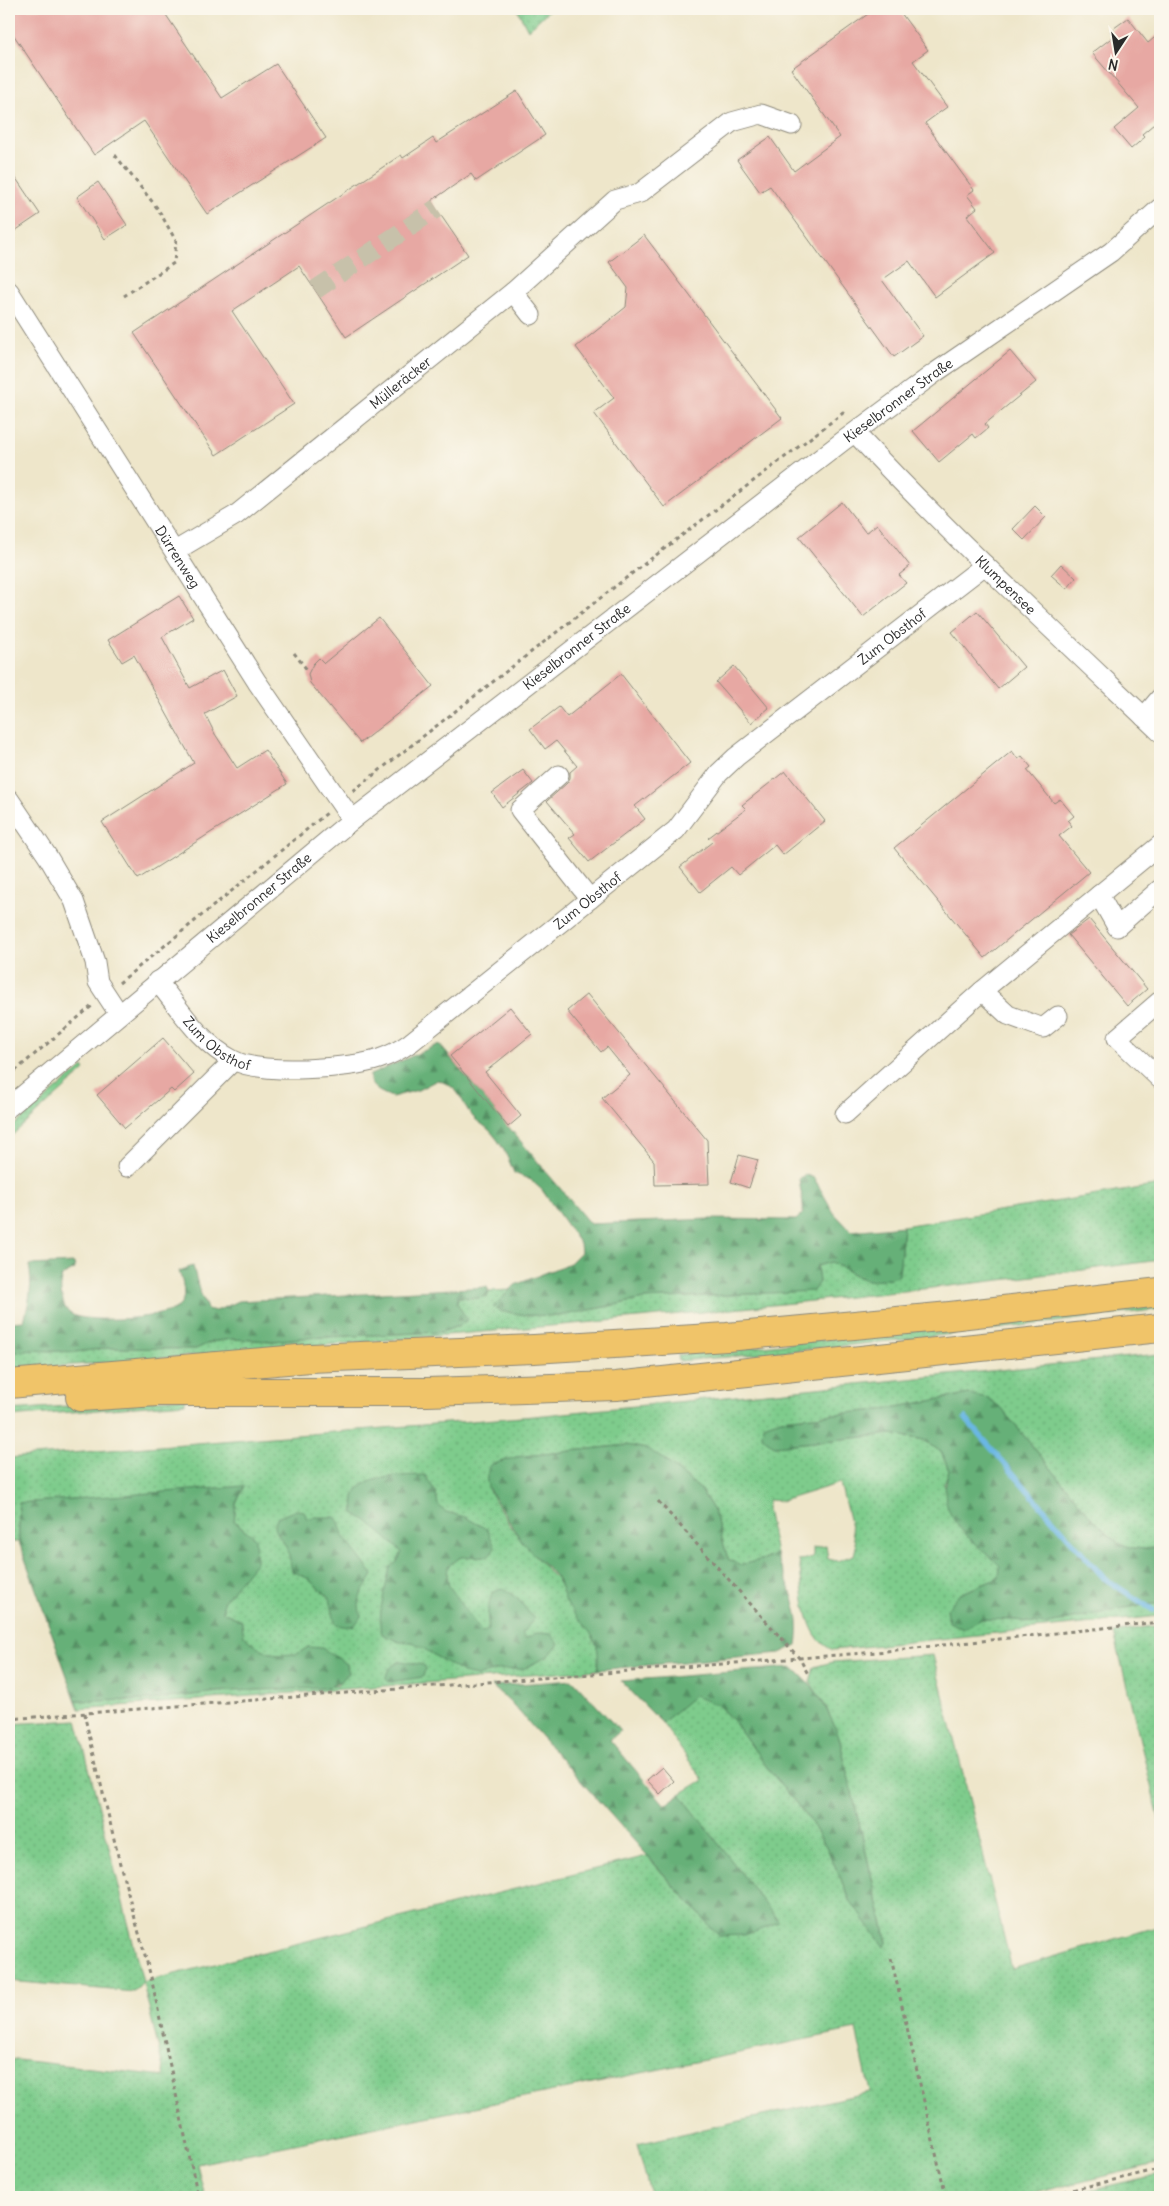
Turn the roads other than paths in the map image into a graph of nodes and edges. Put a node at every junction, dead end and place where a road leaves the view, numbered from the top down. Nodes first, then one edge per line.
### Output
1 (792, 125) dead end
2 (1160, 208) edge
3 (9, 291) edge
4 (513, 292) junction
5 (14, 313) edge
6 (531, 315) dead end
7 (855, 433) junction
8 (175, 551) junction
9 (985, 565) junction
10 (1160, 698) edge
11 (1144, 717) junction
12 (1160, 732) edge
13 (558, 775) dead end
14 (9, 799) edge
15 (352, 820) junction
16 (1160, 845) edge
17 (1160, 889) edge
18 (1099, 895) junction
19 (590, 899) junction
20 (157, 981) junction
21 (982, 991) junction
22 (1160, 1001) edge
23 (119, 1014) junction
24 (1058, 1016) dead end
25 (233, 1061) junction
26 (1160, 1079) edge
27 (9, 1107) edge
28 (845, 1114) dead end
29 (127, 1167) dead end
30 (1160, 1292) edge
31 (1160, 1328) edge
32 (9, 1384) edge
33 (9, 1402) edge

1 - 4 street, Mülleräcker
2 - 7 street, Kieselbronner Straße
3 - 5 street, Dürrenweg
4 - 6 street
4 - 8 street, Mülleräcker
5 - 8 street, Dürrenweg
7 - 9 street, Klumpensee
7 - 15 street, Kieselbronner Straße
8 - 15 street, Dürrenweg
9 - 11 street, Klumpensee
9 - 19 street, Zum Obsthof
10 - 11 street
11 - 12 street, Klumpensee
13 - 19 street
14 - 23 street
15 - 20 street, Kieselbronner Straße
16 - 18 street
17 - 18 street
18 - 21 street
19 - 25 street, Zum Obsthof
20 - 23 street, Kieselbronner Straße
20 - 25 street, Zum Obsthof
21 - 24 street
21 - 28 street
22 - 26 street
23 - 27 street, Kieselbronner Straße
25 - 29 street
30 - 32 highway
31 - 33 highway

